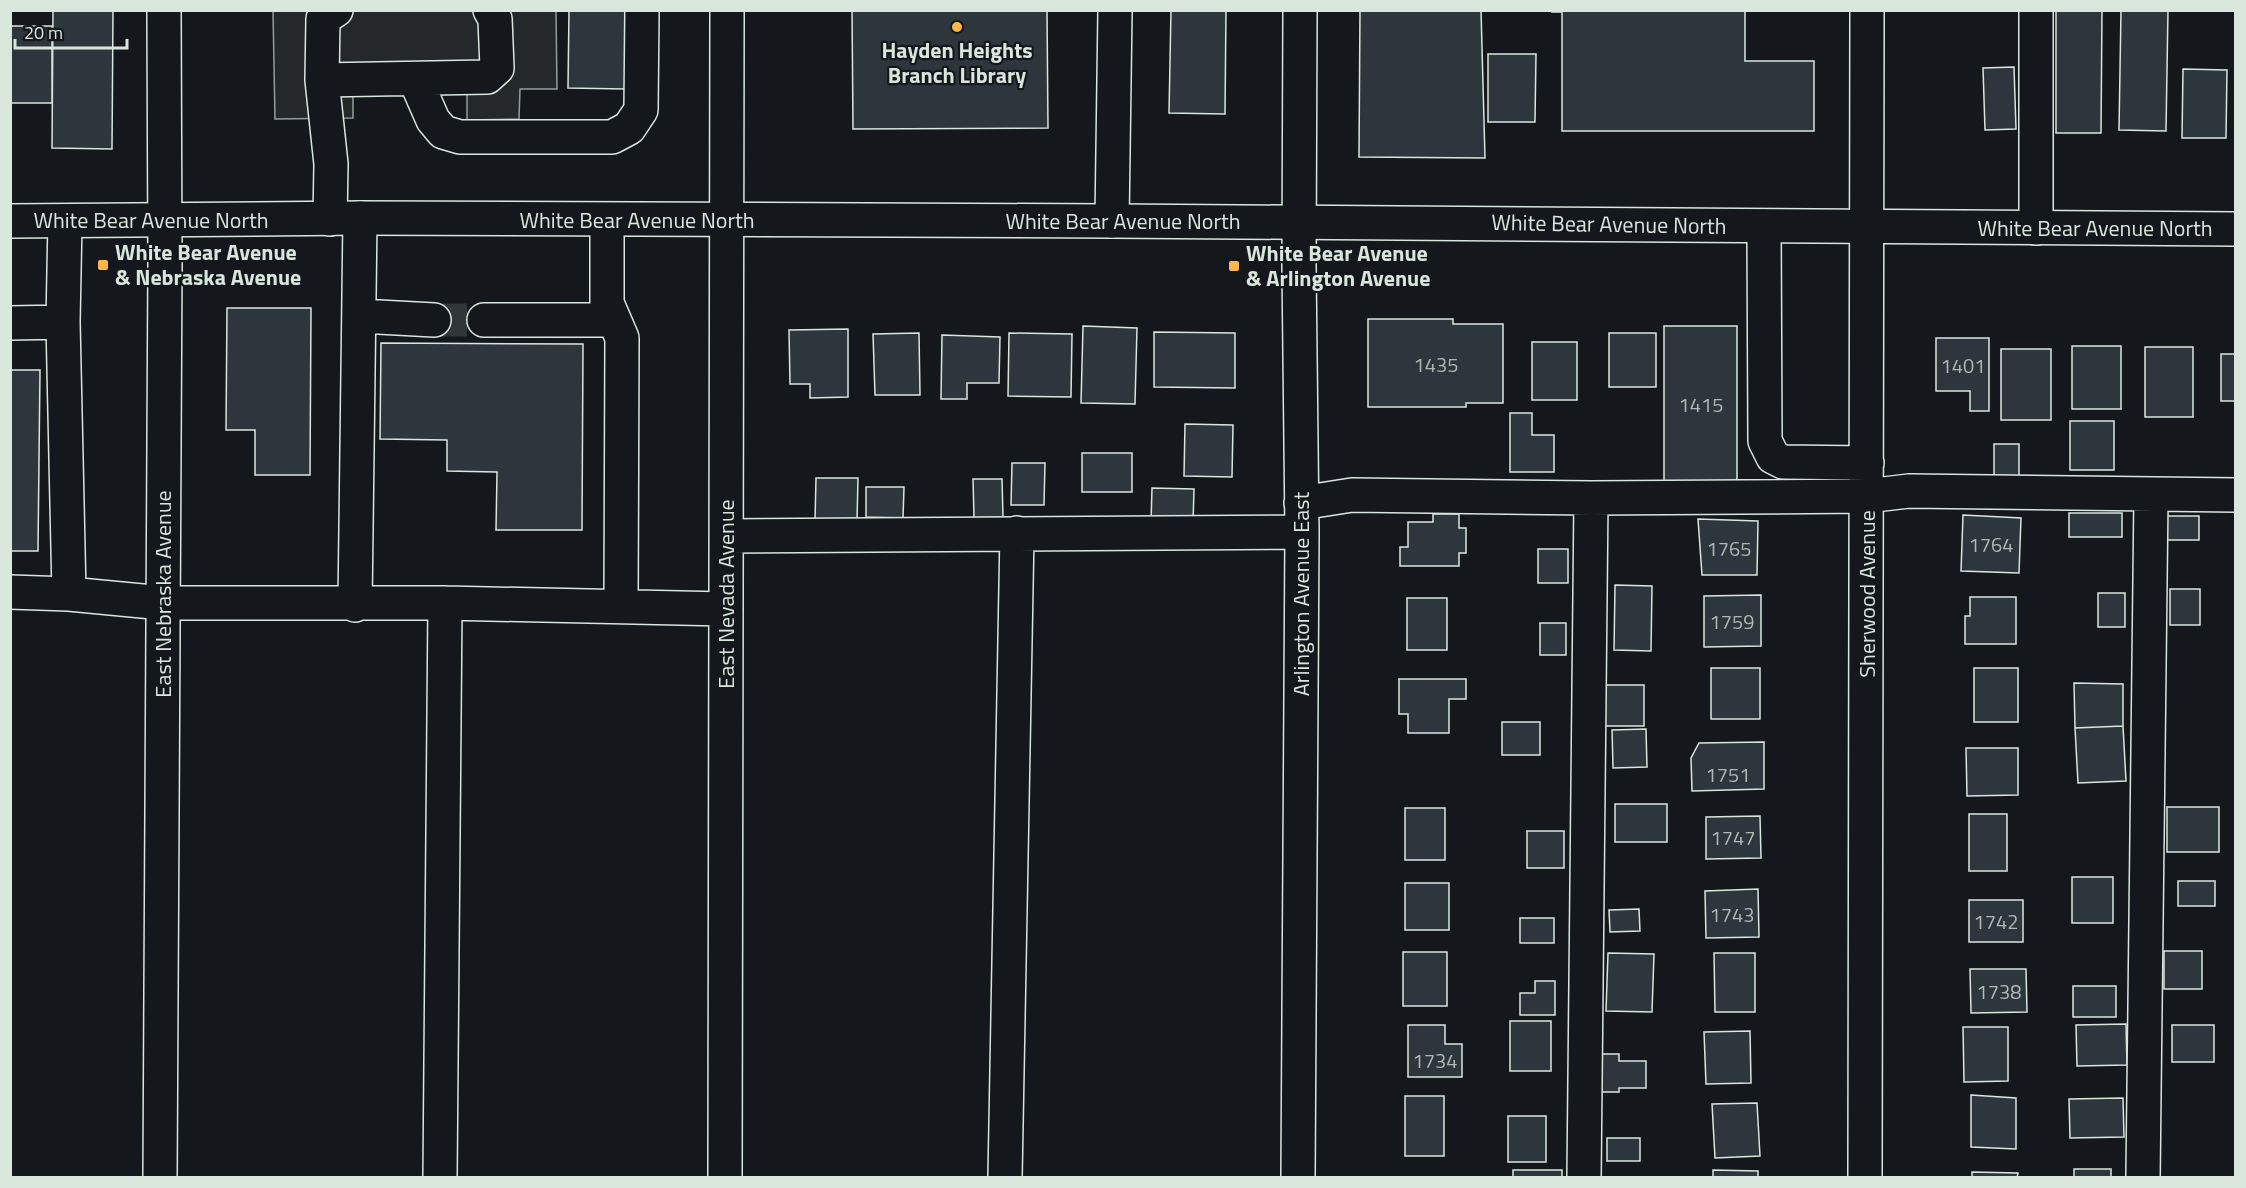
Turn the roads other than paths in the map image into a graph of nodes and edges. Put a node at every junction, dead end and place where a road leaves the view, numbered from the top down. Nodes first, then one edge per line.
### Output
1 (164, 10) edge
2 (336, 10) edge
3 (490, 10) edge
4 (642, 10) edge
5 (727, 10) edge
6 (1115, 10) edge
7 (1300, 10) edge
8 (1868, 10) edge
9 (2036, 10) edge
10 (415, 79) junction
11 (322, 80) junction
12 (345, 219) junction
13 (165, 220) junction
14 (607, 220) junction
15 (728, 220) junction
16 (1112, 220) junction
17 (10, 221) edge
18 (65, 221) junction
19 (1299, 221) junction
20 (1764, 226) junction
21 (1868, 227) junction
22 (2036, 228) junction
23 (2235, 229) edge
24 (360, 316) junction
25 (435, 321) tunnel mouth
26 (484, 321) tunnel mouth
27 (614, 321) junction
28 (63, 322) junction
29 (10, 323) edge
30 (1867, 463) junction
31 (2151, 495) junction
32 (2235, 495) edge
33 (1867, 496) junction
34 (1591, 498) junction
35 (1301, 518) junction
36 (1017, 533) junction
37 (727, 536) junction
38 (10, 592) edge
39 (69, 594) junction
40 (163, 603) junction
41 (445, 603) junction
42 (355, 605) junction
43 (621, 606) junction
44 (726, 609) junction
45 (160, 1178) edge
46 (440, 1178) edge
47 (725, 1178) edge
48 (1005, 1178) edge
49 (1298, 1178) edge
50 (1584, 1178) edge
51 (1865, 1178) edge
52 (2143, 1178) edge

1 - 13 street, East Nebraska Avenue
2 - 11 street
3 - 10 street
4 - 10 street
5 - 15 street, East Nevada Avenue
6 - 16 street
7 - 19 street, Arlington Avenue East
8 - 21 street, Sherwood Avenue
9 - 22 street
10 - 11 street
11 - 12 street
12 - 13 street, White Bear Avenue North
12 - 14 street, White Bear Avenue North
12 - 24 street
13 - 18 street, White Bear Avenue North
13 - 40 street, East Nebraska Avenue
14 - 15 street, White Bear Avenue North
14 - 27 street
15 - 16 street, White Bear Avenue North
15 - 37 street, East Nevada Avenue
16 - 19 street, White Bear Avenue North
17 - 18 street, White Bear Avenue North
18 - 28 street
19 - 20 street, White Bear Avenue North
19 - 35 street, Arlington Avenue East
20 - 21 street, White Bear Avenue North
20 - 30 street
21 - 22 street, White Bear Avenue North
21 - 30 street, Sherwood Avenue
22 - 23 street, White Bear Avenue North
24 - 25 street
24 - 42 street
26 - 27 street
27 - 43 street
28 - 29 street
28 - 39 street
30 - 33 street, Sherwood Avenue
31 - 32 street
31 - 33 street
31 - 52 street
33 - 34 street
33 - 51 street, Sherwood Avenue
34 - 35 street
34 - 50 street
35 - 36 street
35 - 49 street, Arlington Avenue East
36 - 37 street
36 - 48 street
37 - 44 street, East Nevada Avenue
38 - 39 street
39 - 40 street
40 - 42 street
40 - 45 street, East Nebraska Avenue
41 - 42 street
41 - 43 street
41 - 46 street
43 - 44 street
44 - 47 street, East Nevada Avenue

